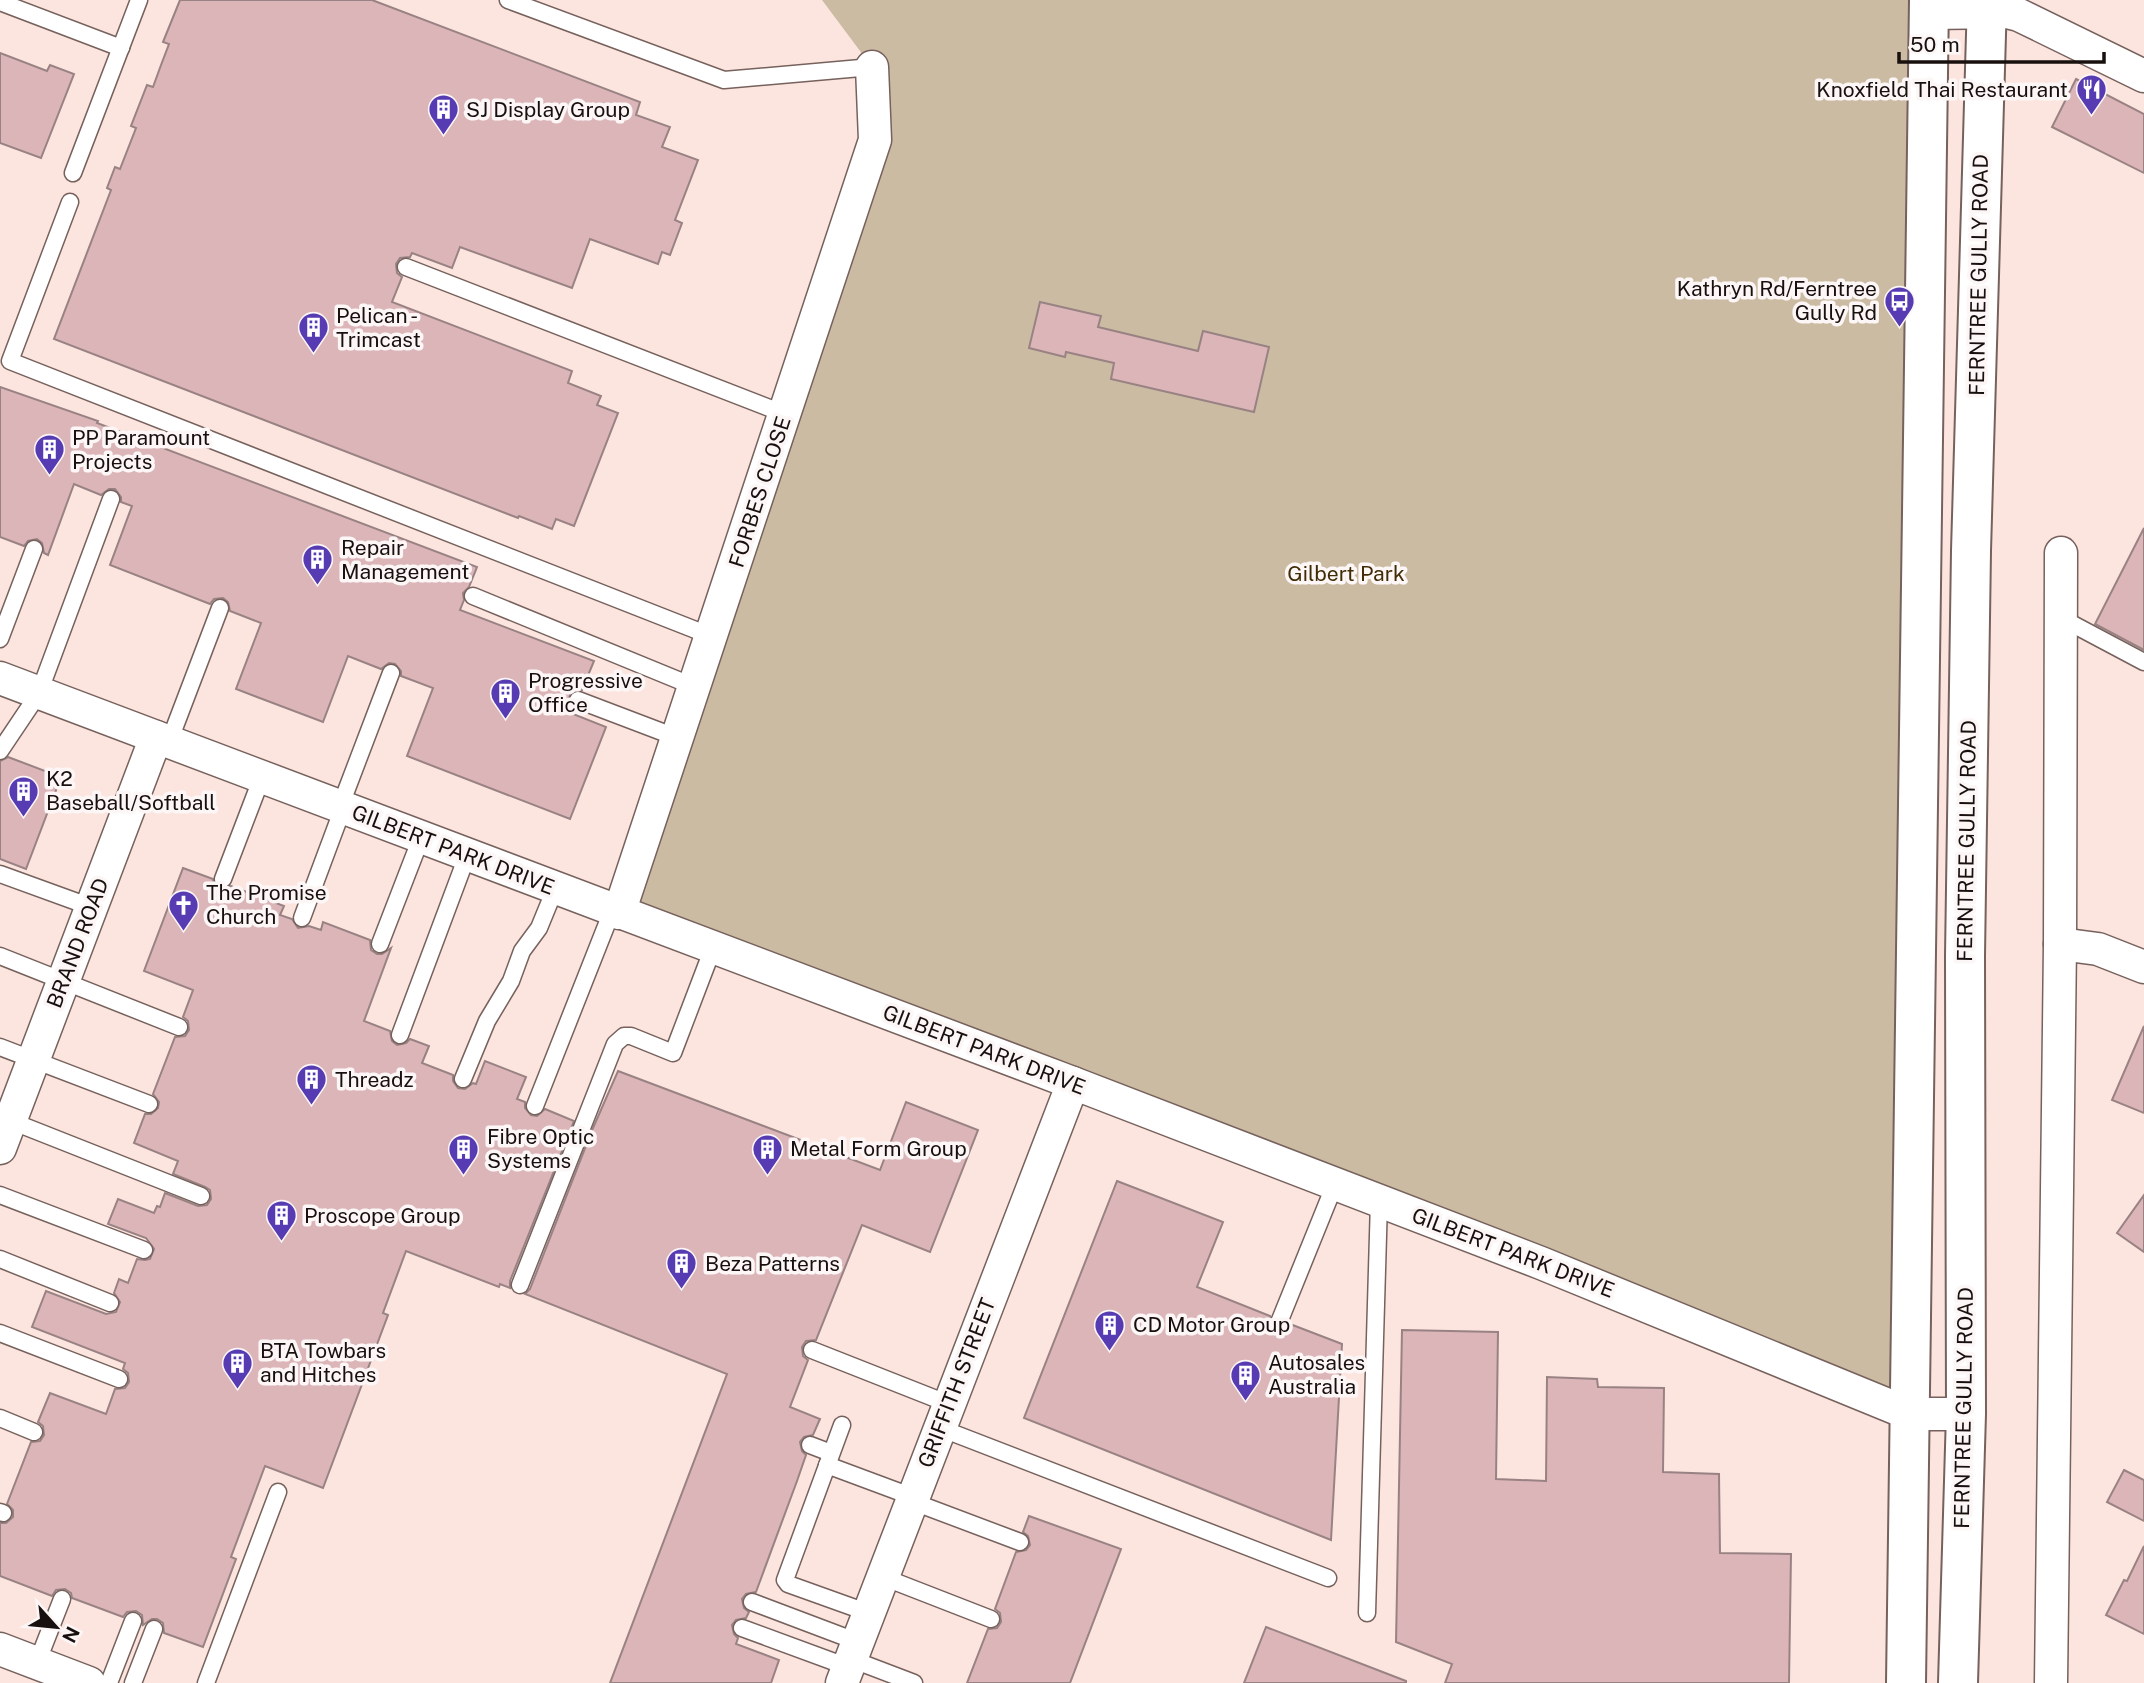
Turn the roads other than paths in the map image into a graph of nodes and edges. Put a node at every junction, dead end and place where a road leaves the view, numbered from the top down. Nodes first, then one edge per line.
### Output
1 (139, 0) edge
2 (508, 0) edge
3 (0, 2) edge
4 (1929, 6) edge
5 (1987, 6) edge
6 (121, 48) junction
7 (872, 67) joint
8 (2144, 76) edge
9 (73, 173) dead end
10 (70, 202) dead end
11 (406, 267) dead end
12 (785, 414) junction
13 (111, 499) dead end
14 (1921, 536) junction
15 (1972, 536) junction
16 (34, 549) dead end
17 (2062, 553) dead end
18 (473, 596) dead end
19 (220, 608) dead end
20 (2063, 619) junction
21 (712, 636) junction
22 (0, 639) edge
23 (2144, 662) edge
24 (391, 673) dead end
25 (0, 678) edge
26 (695, 687) junction
27 (39, 693) junction
28 (578, 700) dead end
29 (678, 738) junction
30 (163, 739) junction
31 (0, 751) edge
32 (262, 777) junction
33 (342, 807) junction
34 (421, 838) junction
35 (467, 856) junction
36 (0, 874) edge
37 (223, 879) dead end
38 (555, 889) junction
39 (91, 907) junction
40 (616, 912) junction
41 (302, 918) dead end
42 (380, 944) dead end
43 (2060, 944) junction
44 (713, 948) junction
45 (0, 956) edge
46 (2144, 967) edge
47 (63, 982) junction
48 (179, 1027) dead end
49 (400, 1035) dead end
50 (0, 1047) edge
51 (33, 1060) junction
52 (463, 1079) dead end
53 (1073, 1083) junction
54 (149, 1104) dead end
55 (535, 1106) dead end
56 (4, 1128) edge
57 (1335, 1184) junction
58 (0, 1195) edge
59 (201, 1196) dead end
60 (1379, 1202) junction
61 (144, 1250) dead end
62 (0, 1259) edge
63 (520, 1285) dead end
64 (110, 1303) dead end
65 (1280, 1320) dead end
66 (0, 1333) edge
67 (812, 1350) dead end
68 (119, 1379) dead end
69 (1910, 1414) junction
70 (1966, 1414) junction
71 (944, 1416) junction
72 (0, 1418) edge
73 (842, 1425) dead end
74 (34, 1432) dead end
75 (810, 1445) dead end
76 (829, 1459) junction
77 (278, 1492) dead end
78 (912, 1499) junction
79 (1020, 1542) dead end
80 (883, 1577) junction
81 (1328, 1578) dead end
82 (62, 1599) dead end
83 (752, 1602) dead end
84 (1367, 1613) dead end
85 (991, 1619) dead end
86 (133, 1621) dead end
87 (742, 1628) dead end
88 (154, 1629) dead end
89 (0, 1649) edge
90 (853, 1653) edge
91 (37, 1663) junction
92 (89, 1683) edge
93 (109, 1683) edge
94 (133, 1683) edge
95 (206, 1683) edge
96 (914, 1683) edge
97 (1906, 1683) edge
98 (1958, 1683) edge
99 (2051, 1683) edge

1 - 6 lane
2 - 7 lane
3 - 6 lane
4 - 5 street
4 - 14 main road
5 - 8 street
5 - 15 main road, FERNTREE GULLY ROAD
6 - 9 lane
7 - 12 street, FORBES CLOSE
10 - 21 lane
11 - 12 lane
12 - 21 street, FORBES CLOSE
13 - 27 lane
14 - 15 main road
14 - 69 main road
15 - 70 main road, FERNTREE GULLY ROAD
16 - 22 lane
17 - 20 street
18 - 26 lane
19 - 30 lane
20 - 23 lane
20 - 43 street
21 - 26 street, FORBES CLOSE
24 - 33 lane
25 - 27 street, GILBERT PARK DRIVE
26 - 29 street, FORBES CLOSE
27 - 30 street, GILBERT PARK DRIVE
27 - 31 lane
28 - 29 lane
29 - 40 street, FORBES CLOSE
30 - 32 street, GILBERT PARK DRIVE
30 - 39 street, BRAND ROAD
32 - 33 street, GILBERT PARK DRIVE
32 - 37 lane
33 - 34 street, GILBERT PARK DRIVE
33 - 41 lane
34 - 35 street, GILBERT PARK DRIVE
34 - 42 lane
35 - 38 street, GILBERT PARK DRIVE
35 - 49 lane
36 - 39 lane
38 - 40 street, GILBERT PARK DRIVE
38 - 52 lane
39 - 47 street, BRAND ROAD
40 - 44 street, GILBERT PARK DRIVE
40 - 55 lane
43 - 46 street
43 - 99 street
44 - 53 street, GILBERT PARK DRIVE
44 - 63 lane
45 - 47 lane
47 - 48 lane
47 - 51 street, BRAND ROAD
50 - 51 lane
51 - 54 lane
51 - 56 street, BRAND ROAD
53 - 57 street, GILBERT PARK DRIVE
53 - 71 street, GRIFFITH STREET
56 - 59 lane
57 - 60 street, GILBERT PARK DRIVE
57 - 65 lane
58 - 61 lane
60 - 69 street, GILBERT PARK DRIVE
60 - 84 lane
62 - 64 lane
66 - 68 lane
67 - 71 lane
69 - 70 street, GILBERT PARK DRIVE
69 - 97 main road
70 - 98 main road, FERNTREE GULLY ROAD
71 - 78 street, GRIFFITH STREET
71 - 81 lane
72 - 74 lane
73 - 76 lane
75 - 76 lane
76 - 78 lane
76 - 90 lane
77 - 95 lane
78 - 79 lane
78 - 80 street, GRIFFITH STREET
80 - 85 lane
80 - 90 street, GRIFFITH STREET
82 - 91 lane
83 - 90 lane
86 - 93 lane
87 - 90 lane
88 - 94 lane
89 - 91 street
90 - 96 lane
91 - 92 street

